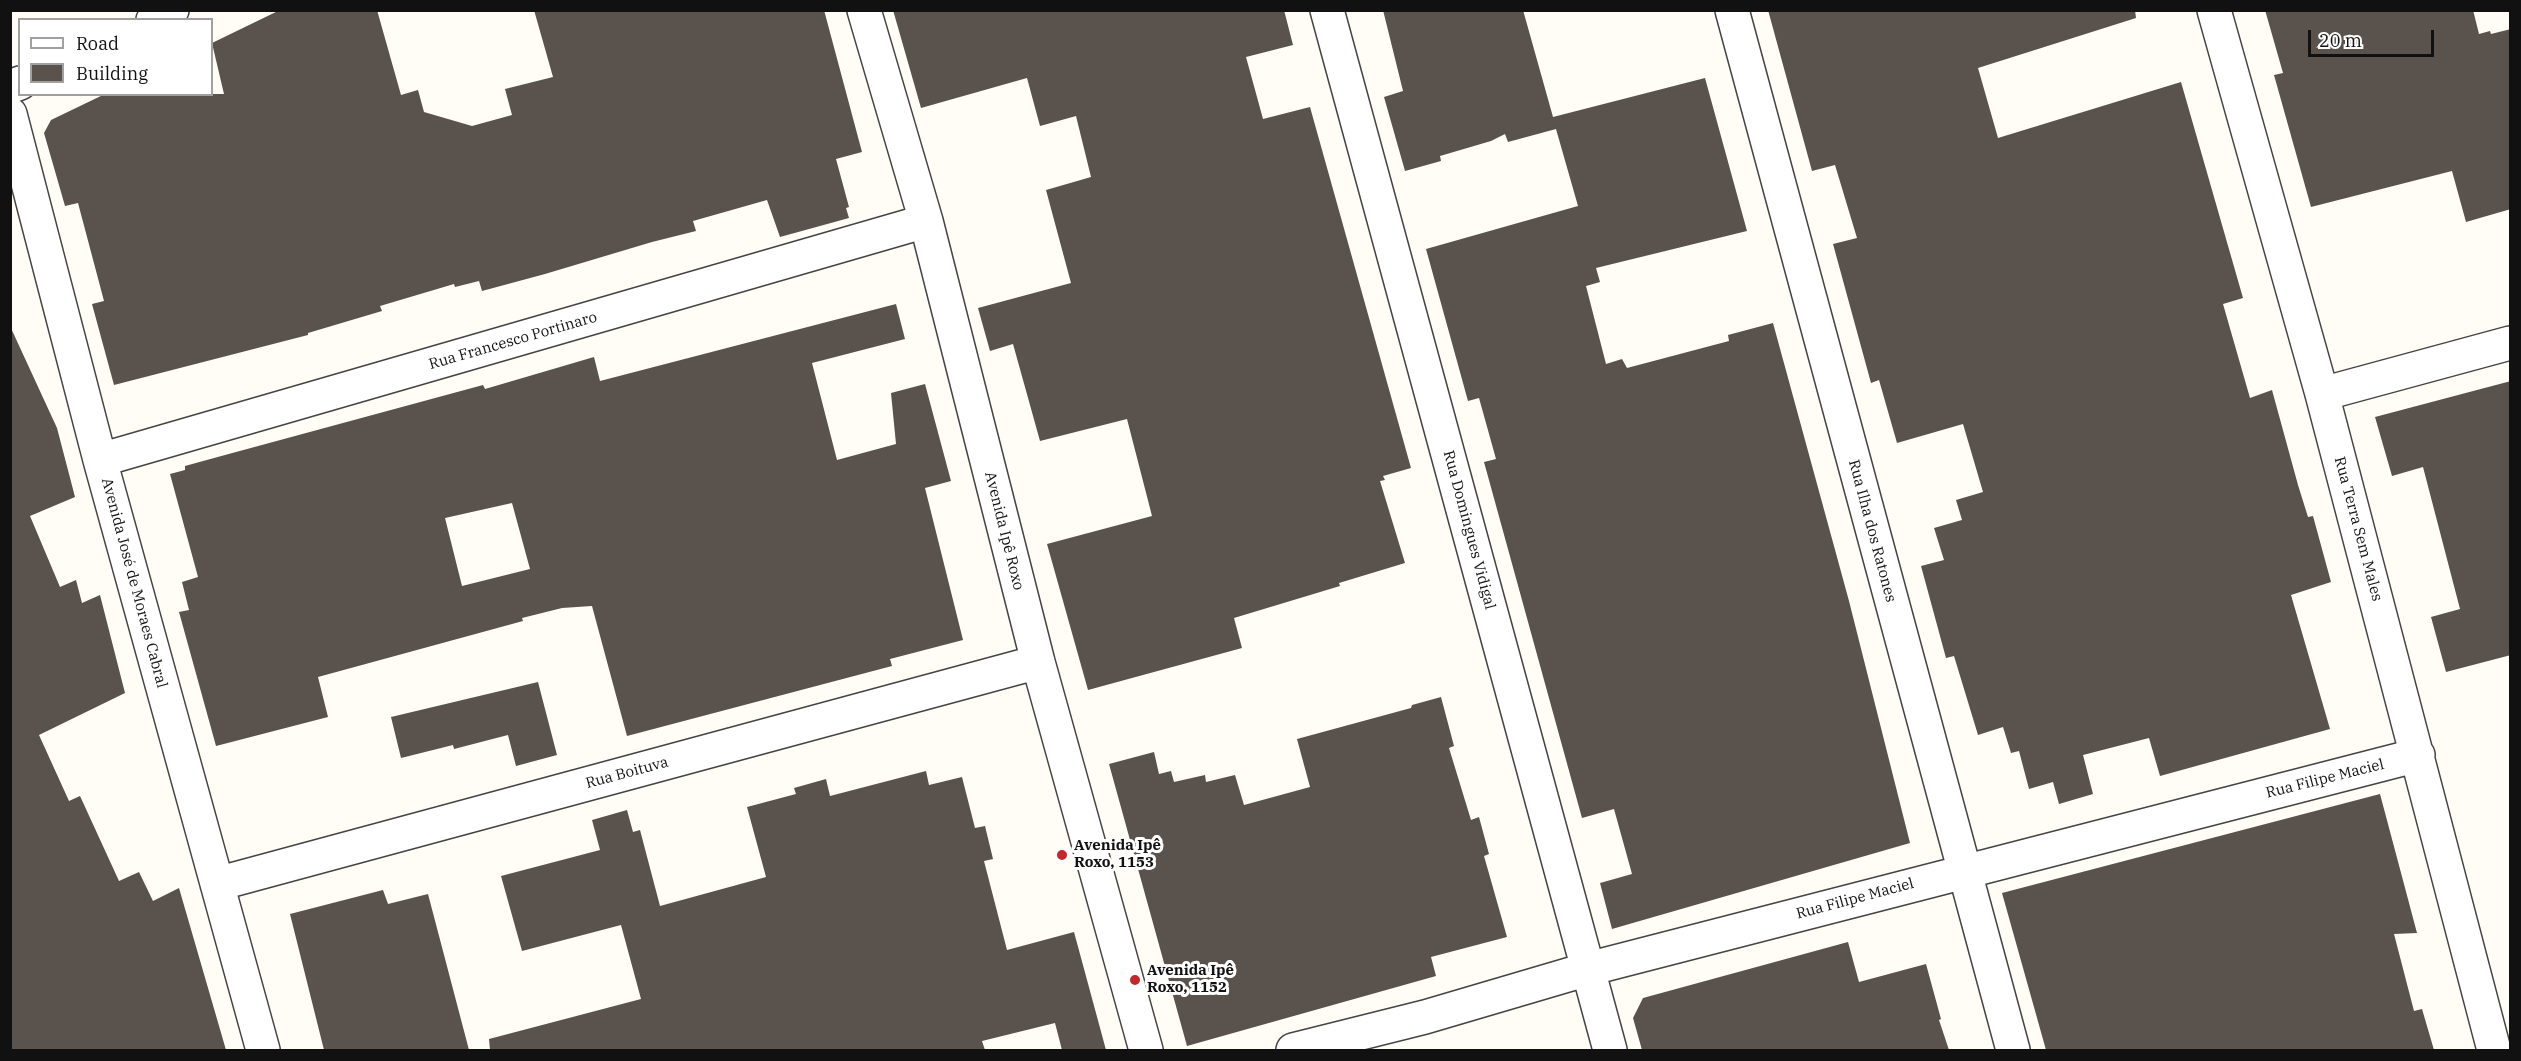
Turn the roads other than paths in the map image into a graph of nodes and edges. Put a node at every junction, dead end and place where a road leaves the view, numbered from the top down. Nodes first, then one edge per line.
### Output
1 (172, 10) edge
2 (864, 10) edge
3 (1327, 10) edge
4 (1732, 10) edge
5 (2214, 10) edge
6 (157, 18) edge
7 (10, 114) edge
8 (926, 221) junction
9 (2511, 343) edge
10 (2322, 394) junction
11 (100, 460) junction
12 (1038, 662) junction
13 (2418, 755) junction
14 (1963, 871) junction
15 (217, 884) junction
16 (1588, 969) junction
17 (263, 1050) edge
18 (1146, 1050) edge
19 (1293, 1050) edge
20 (1610, 1050) edge
21 (2013, 1050) edge
22 (2494, 1050) edge

1 - 6 street
2 - 8 street, Avenida Ipê Roxo
3 - 16 street, Rua Domingues Vidigal
4 - 14 street, Rua Ilha dos Ratones
5 - 10 street, Rua Terra Sem Males
7 - 11 street, Avenida José de Moraes Cabral
8 - 11 street, Rua Francesco Portinaro
8 - 12 street, Avenida Ipê Roxo
9 - 10 street
10 - 13 street, Rua Terra Sem Males
11 - 15 street, Avenida José de Moraes Cabral
12 - 15 street, Rua Boituva
12 - 18 street, Avenida Ipê Roxo
13 - 14 street, Rua Filipe Maciel
13 - 22 street, Rua Terra Sem Males
14 - 16 street, Rua Filipe Maciel
14 - 21 street, Rua Ilha dos Ratones
15 - 17 street, Avenida José de Moraes Cabral
16 - 19 street, Rua Filipe Maciel
16 - 20 street, Rua Domingues Vidigal

